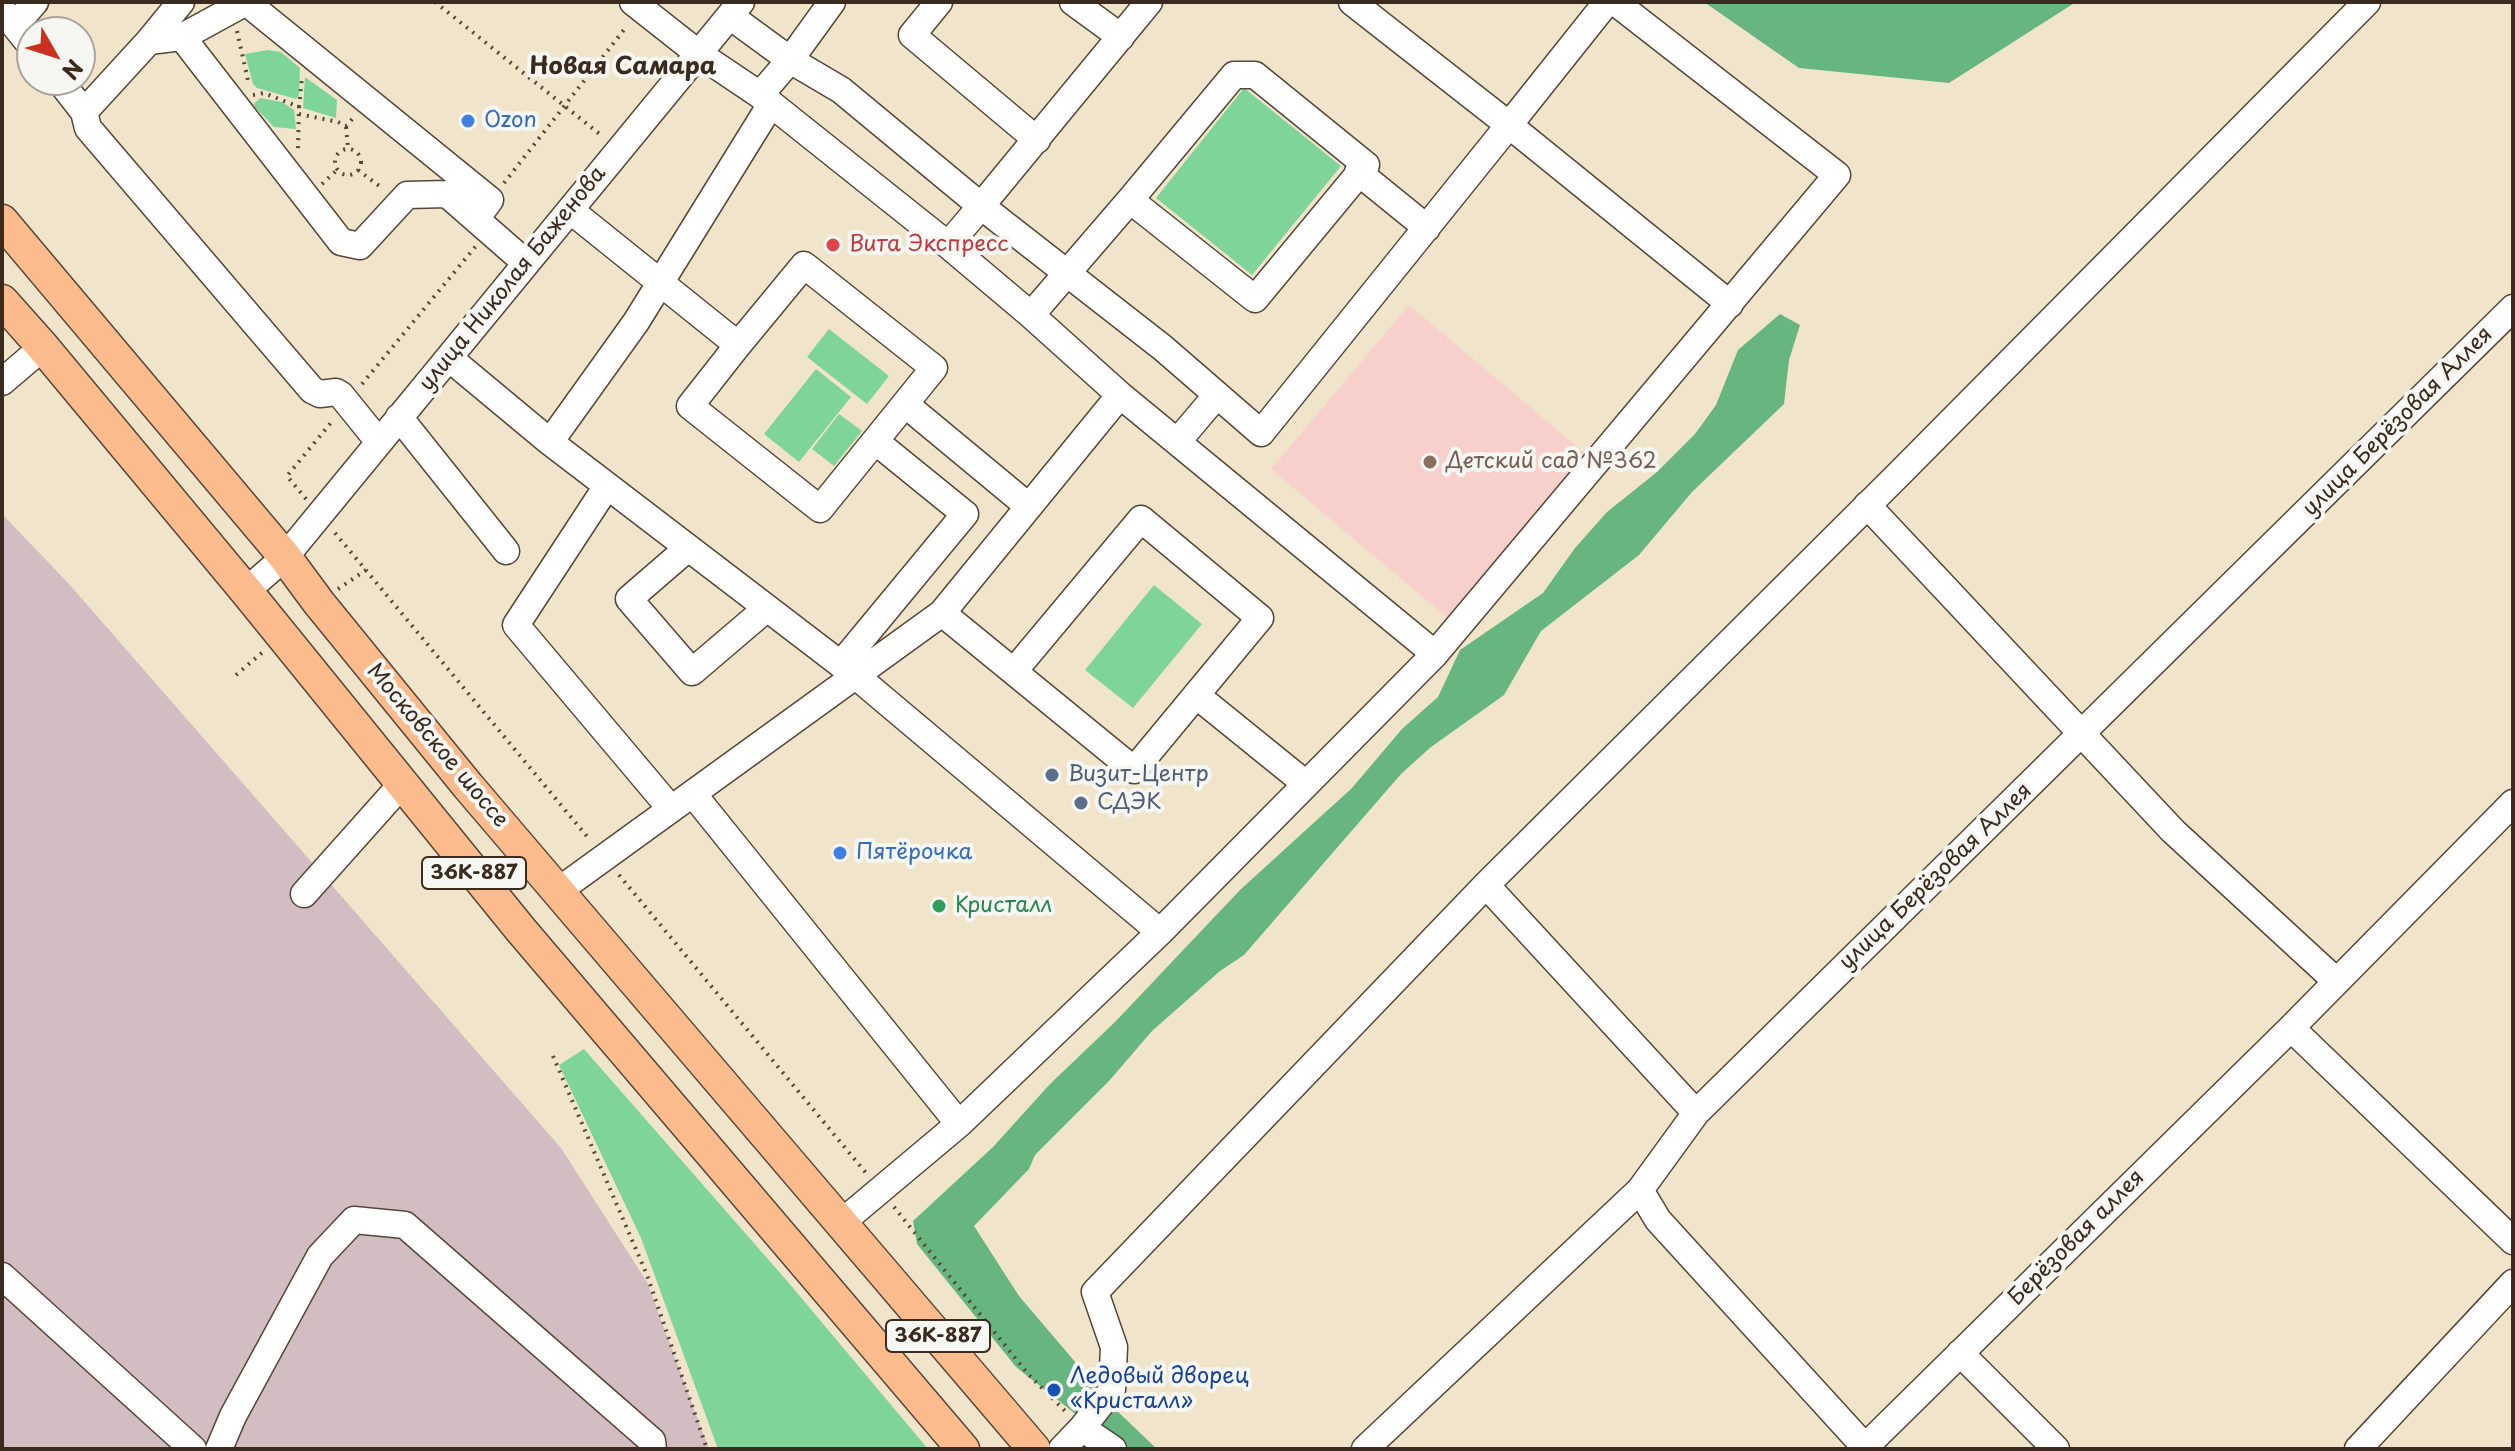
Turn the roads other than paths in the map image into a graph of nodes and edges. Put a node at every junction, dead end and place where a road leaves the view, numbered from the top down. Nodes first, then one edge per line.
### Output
1 (35, 2) edge
2 (181, 2) edge
3 (832, 2) edge
4 (939, 2) edge
5 (1073, 2) edge
6 (1149, 2) edge
7 (1352, 2) edge
8 (1607, 2) edge
9 (1615, 2) edge
10 (2367, 2) edge
11 (241, 4) edge
12 (637, 4) edge
13 (736, 9) edge
14 (8, 18) edge
15 (182, 37) junction
16 (1121, 37) junction
17 (149, 41) junction
18 (699, 54) junction
19 (790, 60) junction
20 (72, 96) edge
21 (765, 99) junction
22 (84, 112) junction
23 (1509, 125) junction
24 (1037, 140) junction
25 (421, 144) junction
26 (1358, 172) junction
27 (404, 199) junction
28 (1130, 200) junction
29 (981, 206) junction
30 (570, 210) junction
31 (485, 216) junction
32 (2, 221) edge
33 (1427, 228) junction
34 (948, 245) junction
35 (526, 263) junction
36 (1067, 273) junction
37 (660, 283) junction
38 (2, 301) edge
39 (1730, 304) junction
40 (2513, 308) edge
41 (1031, 315) junction
42 (738, 345) junction
43 (43, 347) junction
44 (449, 358) junction
45 (2, 382) edge
46 (1120, 395) junction
47 (1216, 396) junction
48 (905, 404) junction
49 (399, 417) junction
50 (875, 441) junction
51 (1178, 441) junction
52 (379, 442) junction
53 (550, 442) junction
54 (607, 486) junction
55 (1867, 505) junction
56 (1028, 506) junction
57 (688, 548) junction
58 (506, 551) dead end
59 (285, 557) junction
60 (246, 591) junction
61 (767, 608) junction
62 (942, 613) junction
63 (1435, 654) junction
64 (848, 670) junction
65 (1014, 671) junction
66 (1196, 695) junction
67 (2081, 734) junction
68 (402, 784) junction
69 (1306, 784) junction
70 (693, 794) junction
71 (2513, 803) edge
72 (671, 809) junction
73 (1486, 885) junction
74 (558, 891) junction
75 (304, 894) dead end
76 (1160, 932) junction
77 (2335, 980) junction
78 (2291, 1028) junction
79 (1696, 1113) junction
80 (959, 1124) junction
81 (1640, 1190) junction
82 (841, 1223) junction
83 (2513, 1241) edge
84 (2, 1276) edge
85 (2513, 1283) edge
86 (1960, 1353) junction
87 (1082, 1428) junction
88 (1016, 1443) edge
89 (1864, 1448) edge
90 (193, 1449) edge
91 (219, 1449) edge
92 (653, 1449) edge
93 (963, 1449) edge
94 (1062, 1449) edge
95 (1113, 1449) edge
96 (1365, 1449) edge
97 (2056, 1449) edge
98 (2358, 1449) edge

1 - 14 street
2 - 17 street
3 - 19 street
4 - 24 street
5 - 16 street
6 - 16 street
7 - 23 street
8 - 23 street
9 - 39 street
10 - 55 street
11 - 15 street
11 - 25 street
12 - 18 street
13 - 18 street, улица Николая Баженова
13 - 19 street
15 - 17 street
15 - 27 street
16 - 24 street
17 - 22 street
18 - 21 street
18 - 30 street, улица Николая Баженова
19 - 21 street
19 - 29 street
20 - 22 street
21 - 34 street
21 - 37 street
22 - 52 street
23 - 33 street
23 - 39 street
24 - 29 street
25 - 27 street
25 - 31 street
26 - 28 street
26 - 28 street
26 - 33 street
27 - 31 street
28 - 36 street
29 - 34 street
29 - 36 street
30 - 35 street, улица Николая Баженова
30 - 37 street
31 - 35 street
32 - 59 main road, Московское шоссе / 36К-887
33 - 47 street
34 - 41 street
35 - 44 street, улица Николая Баженова
36 - 41 street
36 - 47 street
37 - 42 street
37 - 53 street
38 - 43 main road, 36К-887
39 - 63 street
40 - 67 street, улица Берёзовая Аллея
41 - 46 street
42 - 48 street
42 - 50 street
43 - 45 street
43 - 60 main road, 36К-887
44 - 49 street, улица Николая Баженова
44 - 53 street
46 - 51 street
46 - 56 street
47 - 51 street
48 - 50 street
48 - 56 street
49 - 52 street, улица Николая Баженова
49 - 58 street
50 - 64 street
51 - 63 street
52 - 59 street, улица Николая Баженова
53 - 54 street
54 - 57 street
54 - 72 street
55 - 67 street
55 - 73 street
56 - 62 street
57 - 61 street
57 - 61 street
59 - 60 street, улица Николая Баженова
59 - 74 main road, Московское шоссе / 36К-887
60 - 68 main road, 36К-887
61 - 64 street
62 - 64 street
62 - 65 street
63 - 69 street
64 - 70 street
64 - 76 street
65 - 66 street
65 - 66 street
66 - 69 street
67 - 77 street
67 - 79 street, улица Берёзовая Аллея
68 - 75 street
68 - 93 main road, 36К-887
69 - 76 street
70 - 72 street
70 - 80 street
71 - 77 street, Берёзовая аллея
72 - 74 street
73 - 79 street
73 - 87 street
74 - 82 main road, Московское шоссе / 36К-887
76 - 80 street
77 - 78 street, Берёзовая аллея
78 - 83 street
78 - 86 street, Берёзовая аллея
79 - 81 street, улица Берёзовая Аллея
80 - 82 street
81 - 89 street
81 - 96 street, улица Берёзовая Аллея
82 - 88 main road, Московское шоссе / 36К-887
84 - 90 street
85 - 98 street
86 - 89 street, Берёзовая аллея
86 - 97 street
87 - 94 street
87 - 95 street
91 - 92 street

